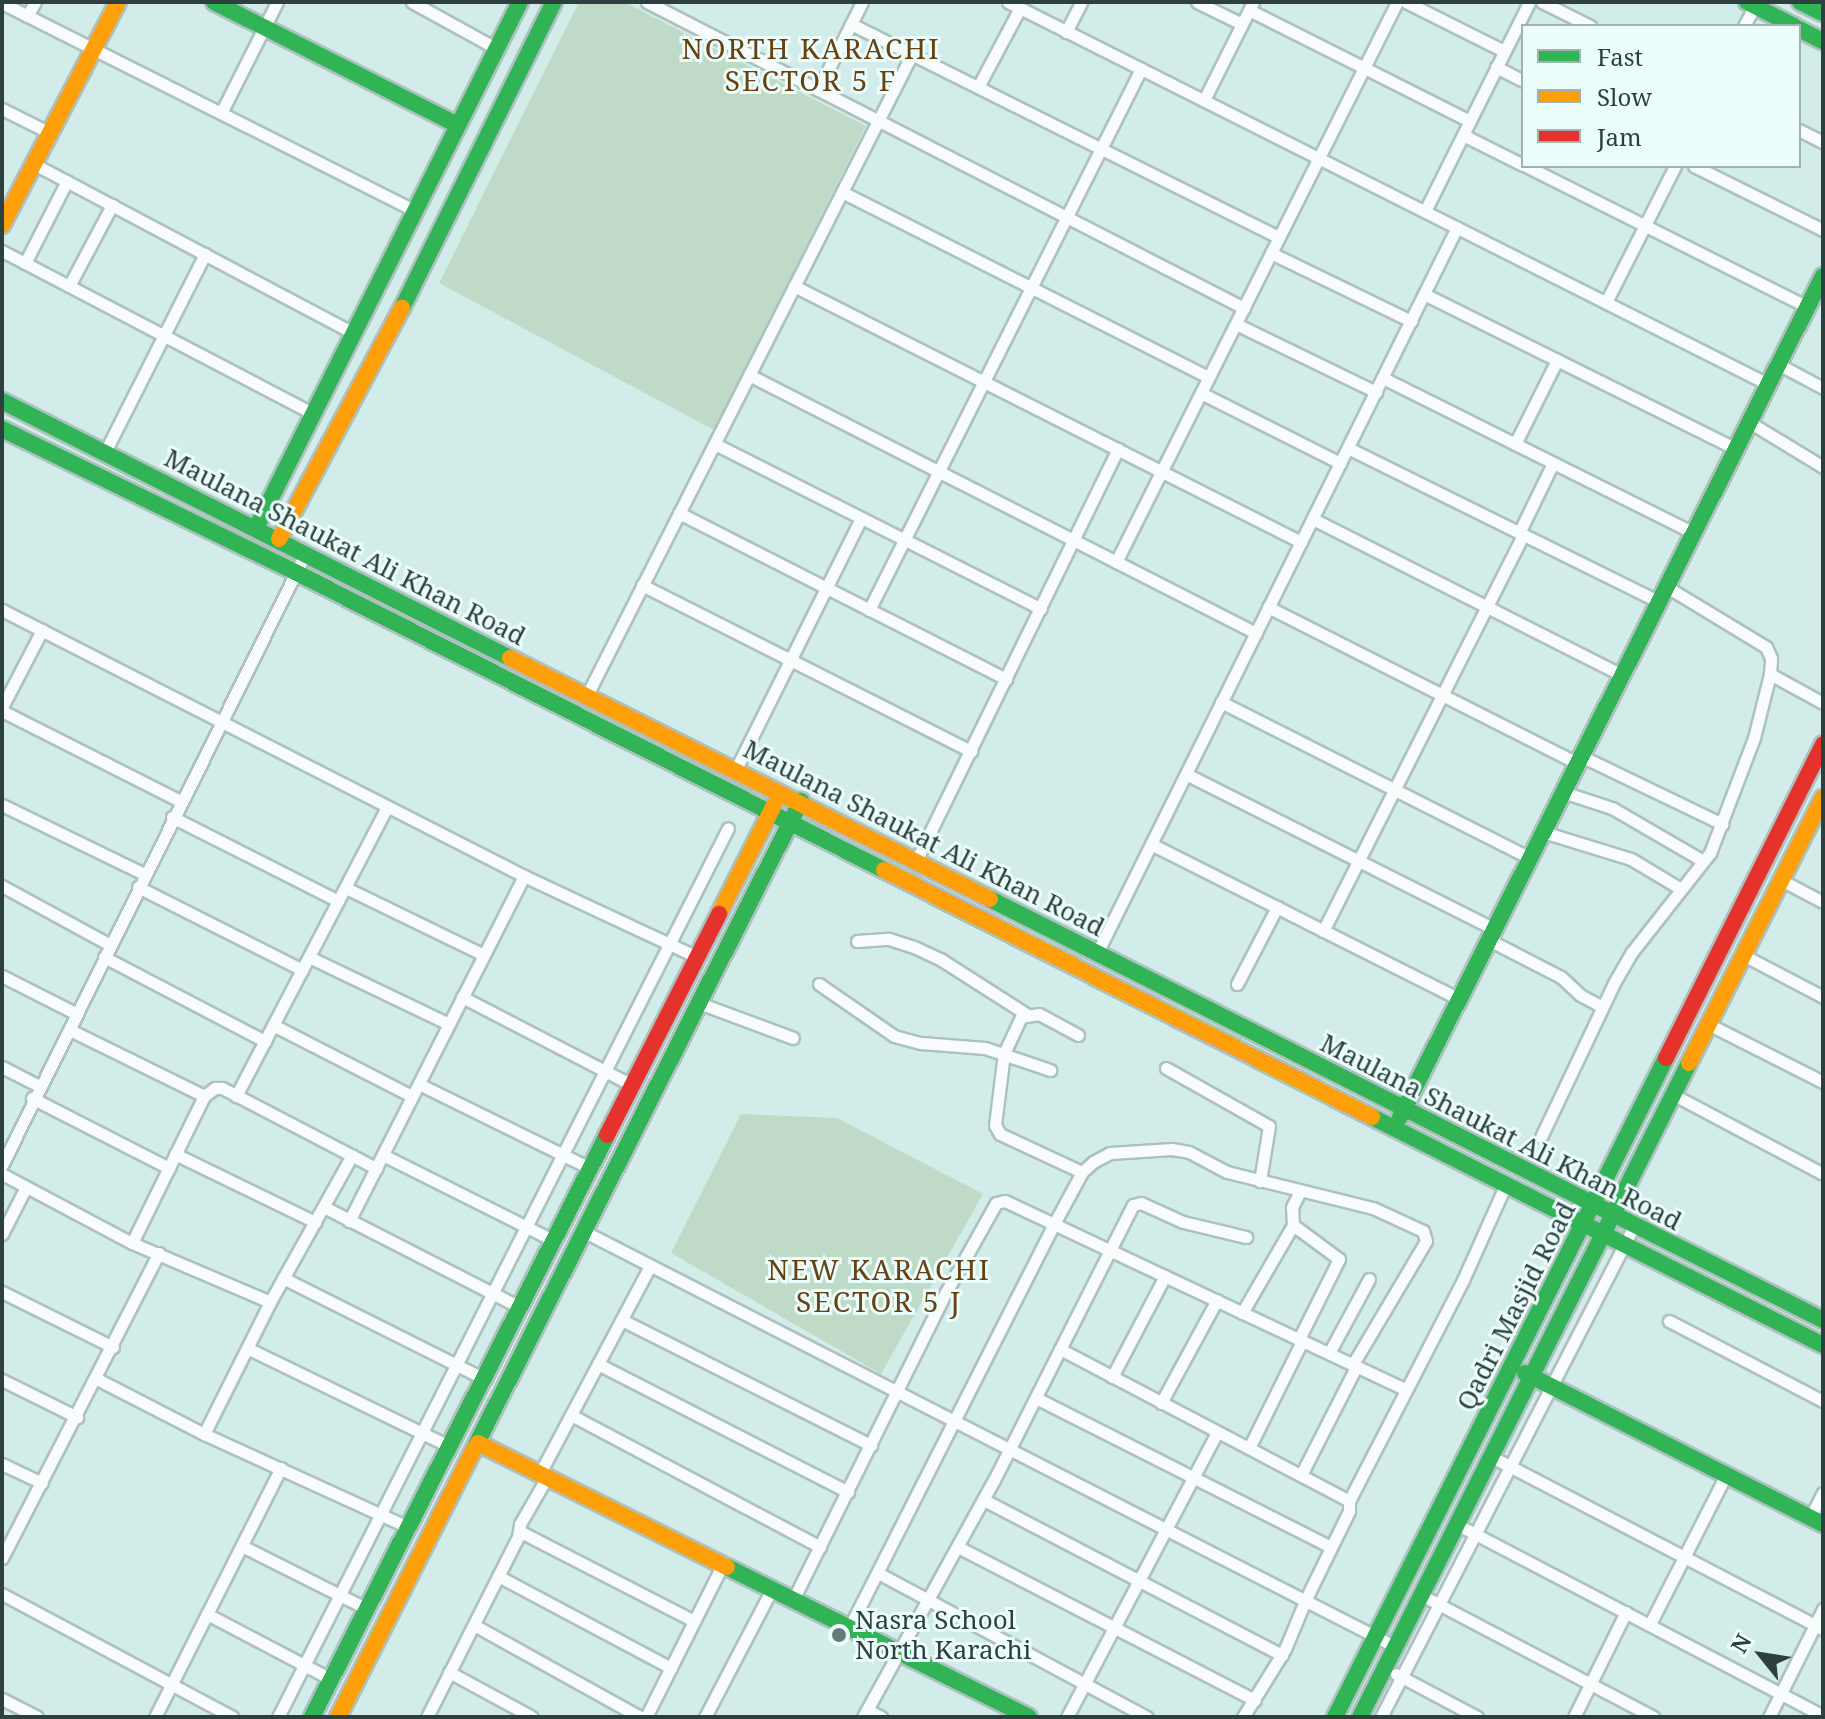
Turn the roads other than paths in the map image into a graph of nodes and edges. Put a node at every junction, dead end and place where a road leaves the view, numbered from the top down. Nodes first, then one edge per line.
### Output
1 (35, 2) edge
2 (118, 2) edge
3 (214, 2) edge
4 (277, 2) edge
5 (412, 2) edge
6 (520, 2) edge
7 (554, 2) edge
8 (647, 2) edge
9 (862, 2) edge
10 (1008, 2) edge
11 (1081, 2) edge
12 (1197, 2) edge
13 (1397, 2) edge
14 (1406, 2) edge
15 (1529, 2) edge
16 (1542, 2) edge
17 (1800, 2) edge
18 (2, 3) edge
19 (1753, 3) edge
20 (1251, 6) edge
21 (1020, 8) junction
22 (1823, 13) edge
23 (27, 16) junction
24 (851, 24) junction
25 (1242, 24) junction
26 (1586, 24) edge
27 (1745, 24) edge
28 (1792, 24) edge
29 (264, 27) junction
30 (1801, 29) edge
31 (1066, 32) junction
32 (1823, 41) edge
33 (93, 49) junction
34 (497, 49) junction
35 (1504, 51) junction
36 (912, 54) junction
37 (1496, 67) junction
38 (1364, 68) junction
39 (1141, 69) junction
40 (1521, 80) edge
41 (978, 87) junction
42 (818, 90) junction
43 (1204, 100) junction
44 (2, 109) edge
45 (221, 113) junction
46 (878, 121) junction
47 (1470, 121) junction
48 (457, 125) junction
49 (1801, 131) edge
50 (50, 133) junction
51 (1463, 135) junction
52 (1823, 142) edge
53 (1101, 148) junction
54 (1319, 158) junction
55 (34, 164) junction
56 (1521, 164) edge
57 (1530, 168) edge
58 (1674, 168) edge
59 (1698, 168) edge
60 (67, 181) junction
61 (842, 192) junction
62 (112, 205) junction
63 (415, 211) junction
64 (1425, 211) junction
65 (4, 217) edge
66 (1067, 217) junction
67 (1645, 225) junction
68 (1457, 227) junction
69 (1823, 230) edge
70 (1279, 237) junction
71 (397, 247) junction
72 (2, 251) edge
73 (1271, 253) junction
74 (205, 254) junction
75 (424, 261) junction
76 (25, 263) junction
77 (1823, 276) edge
78 (69, 286) junction
79 (794, 286) junction
80 (1031, 287) junction
81 (1424, 294) junction
82 (1606, 302) junction
83 (1807, 307) junction
84 (1244, 308) junction
85 (1411, 321) junction
86 (1236, 324) junction
87 (353, 333) junction
88 (163, 335) junction
89 (1557, 360) junction
90 (1778, 364) junction
91 (749, 375) junction
92 (1209, 377) junction
93 (1383, 378) junction
94 (984, 382) junction
95 (1768, 384) junction
96 (1823, 388) edge
97 (1376, 392) junction
98 (1201, 393) junction
99 (2, 401) edge
100 (312, 413) junction
101 (1749, 422) junction
102 (2, 429) edge
103 (715, 444) junction
104 (1515, 444) junction
105 (1348, 448) junction
106 (1118, 449) junction
107 (1736, 449) junction
108 (105, 452) junction
109 (1340, 463) junction
110 (1553, 463) junction
111 (1823, 467) edge
112 (1161, 471) junction
113 (939, 472) junction
114 (679, 513) junction
115 (861, 518) junction
116 (1313, 519) junction
117 (256, 528) junction
118 (1694, 533) junction
119 (1521, 534) junction
120 (279, 539) junction
121 (904, 540) junction
122 (1075, 541) junction
123 (1301, 542) junction
124 (306, 552) junction
125 (1116, 562) junction
126 (295, 572) junction
127 (642, 585) junction
128 (827, 587) junction
129 (1663, 595) junction
130 (1487, 606) junction
131 (1268, 607) junction
132 (1041, 609) junction
133 (2, 610) edge
134 (869, 610) junction
135 (42, 630) junction
136 (1256, 633) junction
137 (791, 660) junction
138 (1770, 674) junction
139 (1622, 675) junction
140 (1006, 679) junction
141 (1442, 695) junction
142 (586, 697) junction
143 (1221, 702) junction
144 (1823, 703) edge
145 (2, 709) edge
146 (220, 721) junction
147 (1823, 744) edge
148 (971, 751) junction
149 (1579, 760) junction
150 (736, 769) junction
151 (1186, 774) junction
152 (1394, 790) junction
153 (781, 791) junction
154 (1563, 792) junction
155 (180, 801) junction
156 (801, 801) junction
157 (2, 805) edge
158 (1821, 805) edge
159 (387, 807) junction
160 (770, 813) junction
161 (172, 817) junction
162 (790, 823) junction
163 (1722, 824) junction
164 (728, 828) dead end
165 (1543, 832) junction
166 (1151, 844) junction
167 (1530, 858) junction
168 (916, 861) junction
169 (1358, 861) junction
170 (1703, 861) junction
171 (144, 874) junction
172 (524, 876) junction
173 (1781, 880) junction
174 (2, 886) edge
175 (138, 887) junction
176 (346, 888) junction
177 (1681, 889) junction
178 (338, 901) junction
179 (1823, 902) edge
180 (1277, 907) junction
181 (1323, 931) junction
182 (1491, 935) junction
183 (857, 941) dead end
184 (670, 944) junction
185 (110, 945) junction
186 (1097, 953) junction
187 (484, 955) junction
188 (1745, 956) junction
189 (104, 957) junction
190 (309, 957) junction
191 (697, 957) junction
192 (302, 970) junction
193 (2, 976) edge
194 (819, 984) dead end
195 (1237, 984) dead end
196 (462, 997) junction
197 (1823, 997) edge
198 (1459, 999) junction
199 (699, 1003) junction
200 (1601, 1006) junction
201 (77, 1014) junction
202 (1026, 1014) junction
203 (449, 1024) junction
204 (273, 1025) junction
205 (1710, 1025) junction
206 (70, 1030) junction
207 (1078, 1035) dead end
208 (793, 1038) dead end
209 (265, 1041) junction
210 (1004, 1053) junction
211 (2, 1067) edge
212 (1166, 1068) dead end
213 (1050, 1070) dead end
214 (605, 1071) junction
215 (1823, 1082) edge
216 (419, 1084) junction
217 (632, 1085) junction
218 (39, 1086) junction
219 (1674, 1095) junction
220 (204, 1096) junction
221 (236, 1096) junction
222 (412, 1096) junction
223 (32, 1098) junction
224 (1404, 1109) junction
225 (1393, 1129) junction
226 (1541, 1137) dead end
227 (175, 1154) junction
228 (352, 1155) junction
229 (383, 1155) junction
230 (563, 1155) junction
231 (2, 1165) edge
232 (169, 1168) junction
233 (376, 1168) junction
234 (590, 1168) junction
235 (1082, 1172) junction
236 (2, 1174) edge
237 (1823, 1174) edge
238 (1260, 1181) junction
239 (1506, 1184) junction
240 (25, 1189) junction
241 (1300, 1191) junction
242 (1594, 1205) junction
243 (324, 1207) junction
244 (1615, 1216) junction
245 (349, 1221) junction
246 (315, 1222) junction
247 (1585, 1223) junction
248 (1054, 1224) junction
249 (1293, 1225) junction
250 (1634, 1226) junction
251 (527, 1227) junction
252 (583, 1231) junction
253 (2, 1234) edge
254 (1606, 1235) junction
255 (1246, 1237) dead end
256 (553, 1240) junction
257 (132, 1243) junction
258 (1624, 1245) junction
259 (1110, 1250) junction
260 (159, 1253) junction
261 (649, 1268) junction
262 (1165, 1276) junction
263 (283, 1278) junction
264 (1369, 1279) dead end
265 (2, 1292) edge
266 (493, 1294) junction
267 (1217, 1300) junction
268 (270, 1302) junction
269 (519, 1307) junction
270 (1242, 1313) junction
271 (622, 1320) junction
272 (1823, 1320) edge
273 (1669, 1321) dead end
274 (1300, 1340) junction
275 (1823, 1345) edge
276 (113, 1347) junction
277 (247, 1348) junction
278 (1060, 1349) junction
279 (1329, 1353) junction
280 (598, 1364) junction
281 (456, 1365) junction
282 (1354, 1366) junction
283 (1513, 1367) junction
284 (1112, 1377) junction
285 (1533, 1377) junction
286 (483, 1378) junction
287 (97, 1379) junction
288 (2, 1380) edge
289 (1551, 1386) junction
290 (1404, 1389) junction
291 (896, 1392) junction
292 (1036, 1398) junction
293 (1823, 1401) edge
294 (1161, 1403) junction
295 (571, 1415) junction
296 (77, 1417) junction
297 (955, 1422) junction
298 (422, 1432) junction
299 (1217, 1432) junction
300 (204, 1434) junction
301 (478, 1443) junction
302 (871, 1445) junction
303 (449, 1446) junction
304 (1249, 1448) junction
305 (1009, 1451) junction
306 (1492, 1457) junction
307 (2, 1464) edge
308 (1510, 1467) junction
309 (281, 1468) junction
310 (544, 1475) junction
311 (1301, 1475) junction
312 (1726, 1475) junction
313 (1191, 1478) junction
314 (42, 1483) junction
315 (848, 1492) junction
316 (1823, 1493) edge
317 (984, 1500) junction
318 (1349, 1501) junction
319 (380, 1514) junction
320 (1816, 1521) edge
321 (1458, 1525) junction
322 (408, 1527) junction
323 (1163, 1529) junction
324 (519, 1531) junction
325 (1476, 1534) junction
326 (242, 1546) junction
327 (820, 1547) junction
328 (958, 1547) junction
329 (1331, 1547) junction
330 (1684, 1557) junction
331 (2, 1558) edge
332 (723, 1564) junction
333 (878, 1573) junction
334 (498, 1576) junction
335 (1137, 1580) junction
336 (771, 1591) junction
337 (2, 1594) edge
338 (340, 1596) junction
339 (1423, 1596) junction
340 (793, 1600) junction
341 (927, 1601) junction
342 (1305, 1601) junction
343 (1438, 1605) junction
344 (367, 1609) junction
345 (1823, 1609) edge
346 (1626, 1612) junction
347 (207, 1614) junction
348 (694, 1621) junction
349 (1650, 1624) junction
350 (474, 1625) junction
351 (1113, 1627) junction
352 (1819, 1627) edge
353 (849, 1628) junction
354 (1375, 1637) junction
355 (1396, 1647) junction
356 (899, 1653) junction
357 (1282, 1655) junction
358 (305, 1665) junction
359 (671, 1668) junction
360 (1385, 1668) junction
361 (449, 1672) junction
362 (1401, 1677) junction
363 (331, 1679) junction
364 (171, 1685) junction
365 (1590, 1685) junction
366 (1083, 1686) junction
367 (1780, 1693) junction
368 (2, 1699) edge
369 (1255, 1700) junction
370 (865, 1714) edge
371 (1823, 1716) edge
372 (37, 1717) edge
373 (155, 1717) edge
374 (232, 1717) edge
375 (278, 1717) edge
376 (312, 1717) edge
377 (338, 1717) edge
378 (427, 1717) edge
379 (532, 1717) edge
380 (640, 1717) edge
381 (646, 1717) edge
382 (705, 1717) edge
383 (881, 1717) edge
384 (1029, 1717) edge
385 (1067, 1717) edge
386 (1147, 1717) edge
387 (1243, 1717) edge
388 (1335, 1717) edge
389 (1360, 1717) edge
390 (1381, 1717) edge
391 (1477, 1717) edge
392 (1574, 1717) edge
393 (1653, 1717) edge
394 (1769, 1717) edge

1 - 23 street
2 - 33 main road
3 - 29 main road
4 - 29 street
5 - 34 street
6 - 34 main road
7 - 75 main road
8 - 42 street
9 - 24 street
10 - 21 street
11 - 31 street
12 - 25 street
13 - 38 street
14 - 35 street
15 - 35 street
16 - 26 street
17 - 22 main road
18 - 23 street
19 - 27 street
19 - 28 main road
20 - 25 street
20 - 38 street
21 - 31 street
21 - 41 street
23 - 33 street
24 - 36 street
24 - 42 street
25 - 43 street
29 - 45 street
29 - 48 main road
30 - 32 main road
31 - 39 street
33 - 45 street
33 - 50 main road
34 - 48 main road
35 - 37 street
36 - 41 street
36 - 46 street
37 - 40 street
37 - 47 street
38 - 47 street
38 - 54 street
39 - 43 street
39 - 53 street
41 - 53 street
42 - 46 street
43 - 54 street
44 - 50 street
45 - 63 street
46 - 61 street
46 - 66 street
47 - 51 street
48 - 63 main road
49 - 52 street
50 - 55 main road
51 - 56 street
51 - 64 street
53 - 66 street
53 - 70 street
54 - 64 street
54 - 70 street
55 - 60 street
55 - 65 main road
57 - 67 street
58 - 67 street
59 - 69 street
60 - 62 street
60 - 76 street
61 - 79 street
61 - 80 street
62 - 74 street
62 - 78 street
63 - 71 main road
64 - 68 street
66 - 80 street
66 - 84 street
67 - 82 street
67 - 83 street
68 - 81 street
68 - 82 street
70 - 73 street
71 - 75 main road
71 - 87 main road
72 - 76 street
73 - 84 street
73 - 85 street
74 - 87 street
74 - 88 street
75 - 120 main road
76 - 78 street
77 - 83 main road
78 - 88 street
79 - 91 street
79 - 94 street
80 - 92 street
80 - 94 street
81 - 85 street
81 - 89 street
82 - 95 street
83 - 90 main road
84 - 86 street
85 - 93 street
86 - 92 street
86 - 97 street
87 - 100 main road
88 - 100 street
88 - 108 street
89 - 104 street
89 - 107 street
90 - 95 main road
90 - 96 street
91 - 103 street
91 - 113 street
92 - 98 street
93 - 97 street
93 - 104 street
94 - 106 street
94 - 113 street
95 - 101 main road
97 - 105 street
98 - 109 street
98 - 112 street
99 - 108 main road, Maulana Shaukat Ali Khan Road
100 - 117 main road
101 - 107 main road
101 - 111 street
102 - 126 main road, Maulana Shaukat Ali Khan Road
103 - 114 street
103 - 115 street
104 - 110 street
105 - 109 street
105 - 119 street
106 - 112 street
106 - 122 street
107 - 118 main road
108 - 117 main road, Maulana Shaukat Ali Khan Road
109 - 116 street
110 - 118 street
110 - 119 street
112 - 123 street
112 - 125 street
113 - 121 street
113 - 122 street
114 - 127 street
114 - 128 street
115 - 121 street
115 - 128 street
116 - 123 street
116 - 130 street
117 - 120 main road, Maulana Shaukat Ali Khan Road
118 - 129 main road
119 - 129 street
119 - 130 street
120 - 124 main road, Maulana Shaukat Ali Khan Road
121 - 132 street
121 - 134 street
122 - 125 street
122 - 132 street
123 - 131 street
124 - 126 street
124 - 142 main road, Maulana Shaukat Ali Khan Road
125 - 136 street
126 - 146 street
126 - 160 main road, Maulana Shaukat Ali Khan Road
127 - 137 street
127 - 142 street
128 - 134 street
128 - 137 street
129 - 138 street
129 - 139 main road
130 - 139 street
130 - 141 street
131 - 136 street
131 - 141 street
132 - 140 street
133 - 135 street
134 - 140 street
135 - 145 street
135 - 146 street
136 - 143 street
137 - 148 street
137 - 150 street
138 - 144 street
138 - 163 street
139 - 149 main road
140 - 148 street
141 - 149 street
141 - 152 street
142 - 150 main road, Maulana Shaukat Ali Khan Road
143 - 151 street
143 - 152 street
145 - 155 street
146 - 155 street
146 - 159 street
147 - 242 main road, Qadri Masjid Road
148 - 168 street
149 - 154 main road
149 - 163 street
150 - 153 main road, Maulana Shaukat Ali Khan Road
151 - 166 street
151 - 169 street
152 - 167 street
152 - 169 street
153 - 156 main road, Maulana Shaukat Ali Khan Road
153 - 160 main road
154 - 165 main road
154 - 170 street
155 - 161 street
156 - 162 main road
156 - 168 main road, Maulana Shaukat Ali Khan Road
157 - 171 street
158 - 173 main road, Qadri Masjid Road
159 - 172 street
159 - 176 street
160 - 162 main road, Maulana Shaukat Ali Khan Road
160 - 191 main road
161 - 171 street
161 - 178 street
162 - 199 main road
162 - 225 main road, Maulana Shaukat Ali Khan Road
163 - 170 street
164 - 184 street
165 - 167 main road
165 - 177 street
166 - 180 street
166 - 186 street
167 - 182 main road
168 - 186 main road, Maulana Shaukat Ali Khan Road
169 - 181 street
169 - 182 street
170 - 177 street
171 - 175 street
172 - 184 street
172 - 187 street
173 - 179 street
173 - 188 main road, Qadri Masjid Road
174 - 185 street
175 - 185 street
175 - 192 street
176 - 178 street
176 - 187 street
177 - 200 street
178 - 190 street
180 - 181 street
180 - 195 street
181 - 198 street
182 - 198 main road
182 - 200 street
183 - 202 street
184 - 191 street
184 - 214 street
185 - 189 street
186 - 224 main road, Maulana Shaukat Ali Khan Road
187 - 196 street
188 - 197 street
188 - 205 main road, Qadri Masjid Road
189 - 201 street
189 - 209 street
190 - 192 street
190 - 203 street
191 - 217 main road
192 - 204 street
193 - 201 street
194 - 210 street
196 - 203 street
196 - 214 street
198 - 224 main road
199 - 208 street
199 - 252 main road
200 - 226 street
201 - 206 street
202 - 207 street
202 - 210 street
203 - 216 street
204 - 209 street
204 - 222 street
205 - 215 street
205 - 219 main road, Qadri Masjid Road
206 - 218 street
206 - 220 street
209 - 221 street
210 - 213 street
210 - 235 street
211 - 218 street
212 - 238 street
214 - 217 street
214 - 230 street
216 - 222 street
216 - 230 street
217 - 234 main road
218 - 223 street
219 - 237 street
219 - 244 main road, Qadri Masjid Road
220 - 221 street
220 - 227 street
221 - 228 street
222 - 229 street
223 - 231 street
223 - 232 street
224 - 225 main road
224 - 242 main road, Maulana Shaukat Ali Khan Road
225 - 239 main road, Maulana Shaukat Ali Khan Road
227 - 232 street
227 - 246 street
228 - 233 street
228 - 243 street
229 - 233 street
229 - 251 street
230 - 234 street
230 - 251 street
232 - 257 street
233 - 245 street
234 - 256 main road
235 - 238 street
235 - 248 street
236 - 240 street
238 - 241 street
239 - 247 main road, Maulana Shaukat Ali Khan Road
239 - 290 street
240 - 253 street
240 - 257 street
241 - 249 street
241 - 282 street
242 - 244 main road, Maulana Shaukat Ali Khan Road
242 - 247 main road, Qadri Masjid Road
243 - 245 street
243 - 246 street
244 - 250 main road, Maulana Shaukat Ali Khan Road
244 - 254 main road, Qadri Masjid Road
245 - 266 street
246 - 263 street
247 - 254 main road, Maulana Shaukat Ali Khan Road
247 - 283 main road, Qadri Masjid Road
248 - 259 street
248 - 291 street
248 - 297 street
249 - 270 street
249 - 274 street
250 - 258 street
250 - 272 main road, Maulana Shaukat Ali Khan Road
251 - 256 street
251 - 266 street
252 - 261 street
252 - 301 main road
254 - 258 main road, Maulana Shaukat Ali Khan Road
254 - 285 main road, Qadri Masjid Road
255 - 259 street
256 - 269 main road
257 - 260 street
258 - 275 main road, Maulana Shaukat Ali Khan Road
258 - 289 street
259 - 262 street
259 - 278 street
260 - 268 street
260 - 276 street
261 - 271 street
261 - 291 street
262 - 267 street
262 - 284 street
263 - 268 street
263 - 281 street
264 - 279 street
265 - 276 street
266 - 269 street
266 - 281 street
267 - 270 street
267 - 294 street
268 - 277 street
269 - 286 main road
270 - 274 street
271 - 280 street
271 - 302 street
273 - 293 street
274 - 279 street
274 - 304 street
276 - 287 street
277 - 298 street
277 - 300 street
278 - 284 street
278 - 292 street
279 - 282 street
280 - 295 street
280 - 315 street
281 - 286 street
281 - 298 street
282 - 290 street
282 - 311 street
283 - 285 main road
283 - 354 main road, Qadri Masjid Road
284 - 294 street
285 - 289 main road
285 - 306 main road, Qadri Masjid Road
286 - 303 main road
287 - 296 street
287 - 300 street
288 - 296 street
289 - 308 street
289 - 312 main road
290 - 318 street
291 - 297 street
291 - 302 street
292 - 305 street
292 - 313 street
294 - 299 street
295 - 310 street
295 - 327 street
296 - 314 street
297 - 305 street
297 - 333 street
298 - 303 street
298 - 319 street
299 - 304 street
299 - 313 street
300 - 309 street
301 - 310 main road
301 - 377 main road
302 - 315 street
303 - 322 main road
304 - 311 street
305 - 317 street
305 - 323 street
306 - 308 street
306 - 321 main road, Qadri Masjid Road
307 - 314 street
308 - 325 street
308 - 330 street
309 - 319 street
309 - 326 street
310 - 324 street
310 - 332 main road
311 - 318 street
312 - 320 main road
312 - 330 street
313 - 323 street
313 - 329 street
314 - 331 street
315 - 327 street
316 - 320 street
317 - 328 street
317 - 335 street
318 - 329 street
319 - 322 street
319 - 338 street
321 - 325 street
321 - 339 main road, Qadri Masjid Road
322 - 344 main road
323 - 335 street
323 - 342 street
324 - 334 street
324 - 348 street
325 - 343 street
325 - 346 street
326 - 338 street
326 - 347 street
327 - 340 street
328 - 341 street
328 - 351 street
329 - 342 street
330 - 349 street
330 - 352 street
332 - 336 main road
332 - 348 street
333 - 341 street
333 - 353 street
334 - 350 street
334 - 359 street
335 - 351 street
335 - 357 street
336 - 340 main road
336 - 382 street
337 - 364 street
338 - 344 street
338 - 358 street
339 - 343 street
339 - 355 main road, Qadri Masjid Road
340 - 353 main road
341 - 356 street
341 - 366 street
342 - 354 street
342 - 357 street
343 - 362 street
343 - 365 street
344 - 363 main road
345 - 352 street
346 - 349 street
346 - 365 street
347 - 358 street
347 - 364 street
348 - 359 street
349 - 367 street
350 - 361 street
350 - 380 street
351 - 366 street
351 - 369 street
352 - 367 street
353 - 356 main road
354 - 355 street
354 - 388 main road, Qadri Masjid Road
355 - 360 main road, Qadri Masjid Road
356 - 370 street
356 - 384 main road
357 - 369 street
358 - 363 street
358 - 375 street
359 - 381 street
360 - 362 street
360 - 389 main road, Qadri Masjid Road
361 - 378 street
361 - 379 street
362 - 390 street
362 - 391 street
363 - 376 main road
364 - 373 street
364 - 374 street
365 - 392 street
365 - 393 street
366 - 385 street
366 - 386 street
367 - 371 street
367 - 394 street
368 - 372 street
369 - 387 street
370 - 383 street

